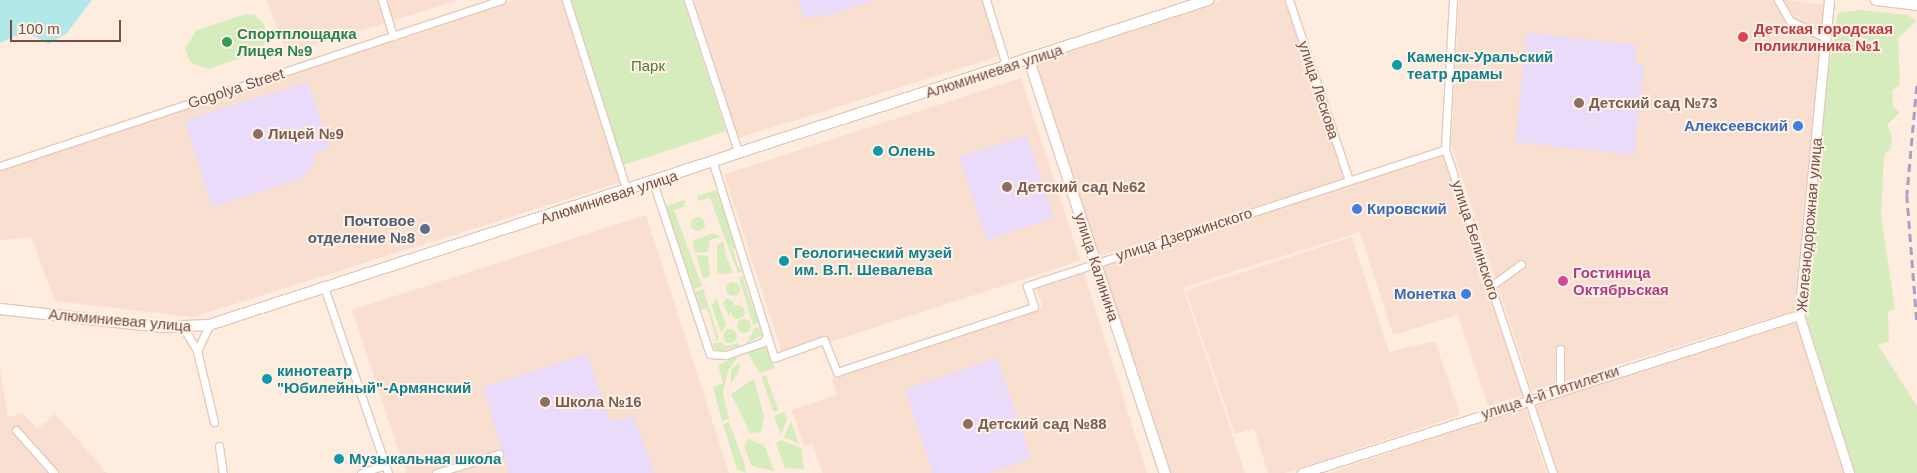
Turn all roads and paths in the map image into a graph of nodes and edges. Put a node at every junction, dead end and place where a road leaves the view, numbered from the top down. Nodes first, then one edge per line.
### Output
1 (382, 0) edge
2 (501, 0) edge
3 (566, 0) edge
4 (688, 0) edge
5 (986, 0) edge
6 (1208, 0) edge
7 (1290, 0) edge
8 (1453, 0) edge
9 (1778, 0) edge
10 (1829, 0) edge
11 (1876, 0) edge
12 (1917, 5) edge
13 (393, 36) junction
14 (1826, 38) junction
15 (1030, 60) junction
16 (1007, 68) junction
17 (1445, 149) junction
18 (739, 154) junction
19 (713, 163) junction
20 (0, 166) edge
21 (1349, 180) junction
22 (653, 182) junction
23 (627, 191) junction
24 (1096, 263) junction
25 (1521, 264) dead end
26 (1491, 286) junction
27 (325, 290) junction
28 (0, 309) edge
29 (1799, 315) junction
30 (209, 325) junction
31 (184, 329) junction
32 (767, 336) junction
33 (1560, 349) dead end
34 (197, 351) junction
35 (1560, 389) junction
36 (1528, 399) junction
37 (214, 422) dead end
38 (16, 430) dead end
39 (220, 446) dead end
40 (498, 454) dead end
41 (385, 465) junction
42 (54, 473) edge
43 (223, 473) edge
44 (361, 473) edge
45 (388, 473) edge
46 (436, 473) edge
47 (1165, 473) edge
48 (1302, 473) edge
49 (1553, 473) edge
50 (1849, 473) edge

1 - 13 street
2 - 13 street, Gogolya Street
3 - 23 street
4 - 18 street
5 - 16 street
6 - 15 main road, Алюминиевая улица
7 - 21 street, улица Лескова
8 - 17 street, улица Белинского
9 - 14 street
10 - 14 street, Железнодорожная улица
11 - 12 main road
13 - 20 street, Gogolya Street
14 - 29 street, Железнодорожная улица
15 - 16 main road, Алюминиевая улица
15 - 24 main road, улица Калинина
16 - 18 main road, Алюминиевая улица
17 - 21 street, улица Дзержинского
17 - 26 street, улица Белинского
18 - 19 main road, Алюминиевая улица
19 - 22 main road, Алюминиевая улица
19 - 32 street
21 - 24 street, улица Дзержинского
22 - 23 main road, Алюминиевая улица
22 - 32 street
23 - 27 main road, Алюминиевая улица
24 - 32 street, улица Дзержинского
24 - 47 main road, улица Калинина
25 - 26 street
26 - 36 street, улица Белинского
27 - 30 main road, Алюминиевая улица
27 - 41 street
28 - 31 main road, Алюминиевая улица
29 - 35 street, улица 4-й Пятилетки
29 - 50 street, Железнодорожная улица
30 - 31 main road, Алюминиевая улица
30 - 34 street
31 - 34 street
33 - 35 street
34 - 37 street
35 - 36 street, улица 4-й Пятилетки
36 - 48 street, улица 4-й Пятилетки
36 - 49 street, улица Белинского
38 - 42 street
39 - 43 street
40 - 46 street
41 - 44 street
41 - 45 street

